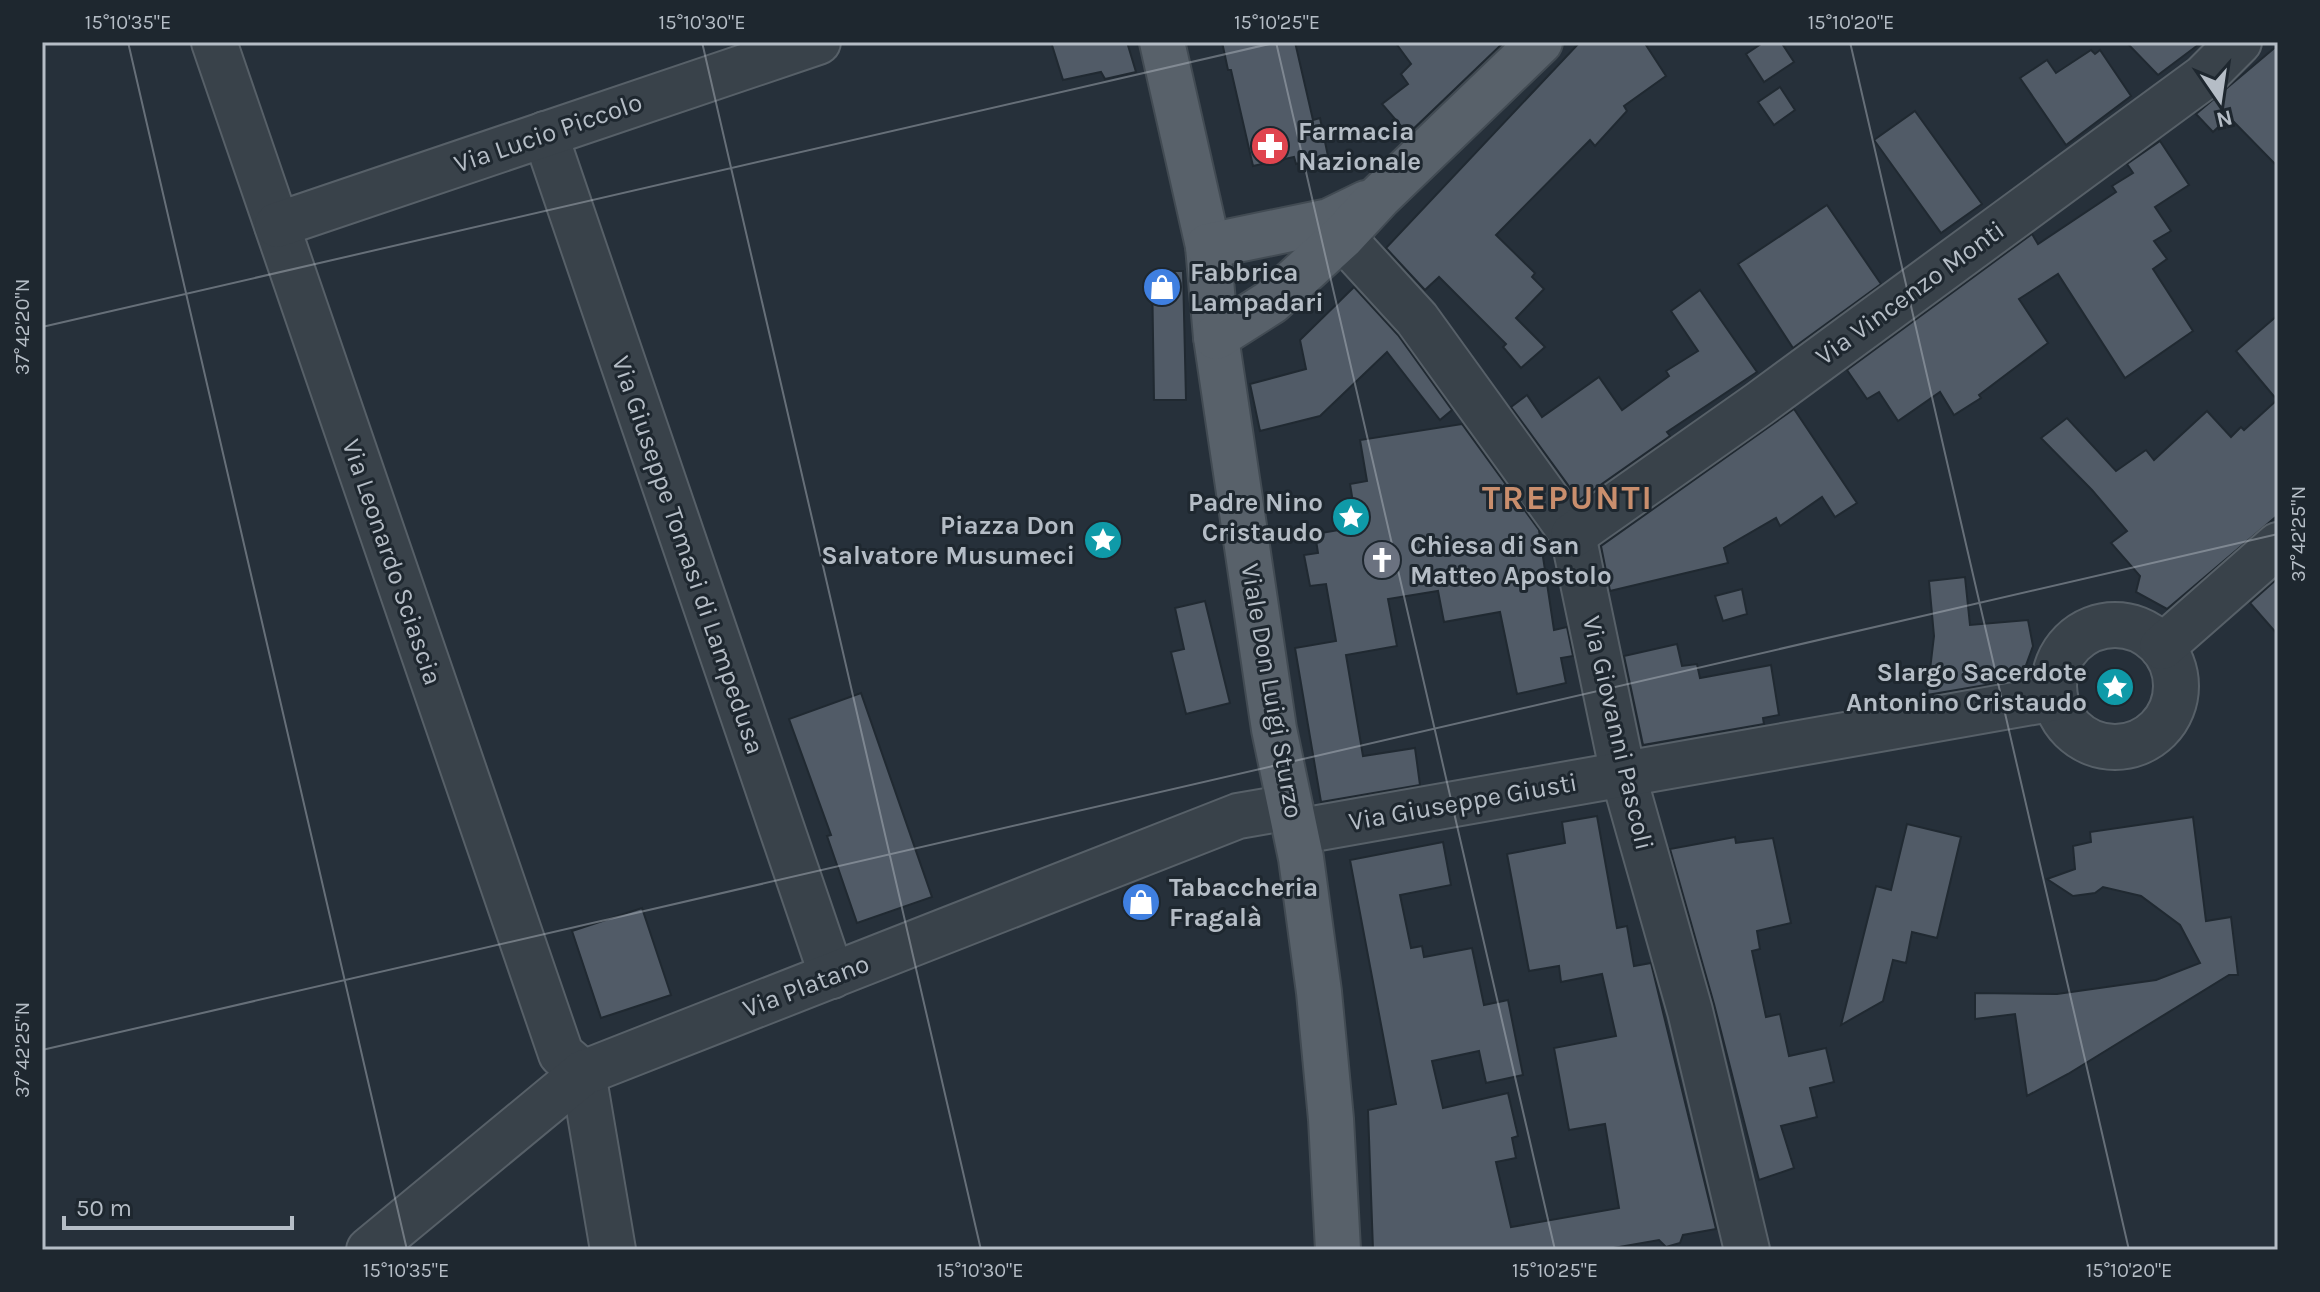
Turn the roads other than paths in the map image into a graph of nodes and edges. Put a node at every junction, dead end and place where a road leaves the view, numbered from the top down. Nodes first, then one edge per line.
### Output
1 (214, 42) edge
2 (818, 42) edge
3 (1162, 42) edge
4 (1540, 42) edge
5 (2239, 42) edge
6 (545, 134) junction
7 (1379, 197) junction
8 (277, 225) junction
9 (1342, 237) junction
10 (1208, 246) junction
11 (1216, 337) junction
12 (1573, 535) junction
13 (2278, 545) edge
14 (2162, 647) junction
15 (2055, 698) junction
16 (1623, 774) junction
17 (1293, 820) junction
18 (832, 976) junction
19 (583, 1073) junction
20 (369, 1250) edge
21 (613, 1250) edge
22 (1338, 1250) edge
23 (1747, 1250) edge

1 - 8 street, Via Leonardo Sciascia
2 - 6 street, Via Lucio Piccolo
3 - 10 main road, Viale Don Luigi Sturzo
4 - 7 main road
5 - 12 street, Via Vincenzo Monti
6 - 8 street, Via Lucio Piccolo
6 - 18 street, Via Giuseppe Tomasi di Lampedusa
7 - 9 main road
7 - 10 main road
8 - 19 street, Via Leonardo Sciascia
9 - 11 main road
9 - 12 street, Via Giovanni Pascoli
10 - 11 main road, Viale Don Luigi Sturzo
11 - 17 main road, Viale Don Luigi Sturzo
12 - 16 street, Via Giovanni Pascoli
13 - 14 street
14 - 15 street
14 - 15 street
15 - 16 street, Via Giuseppe Giusti
16 - 17 street, Via Giuseppe Giusti
16 - 23 street, Via Giovanni Pascoli
17 - 18 street, Via Platano
17 - 22 main road, Viale Don Luigi Sturzo
18 - 19 street, Via Platano
19 - 20 street, Via Platano
19 - 21 street

